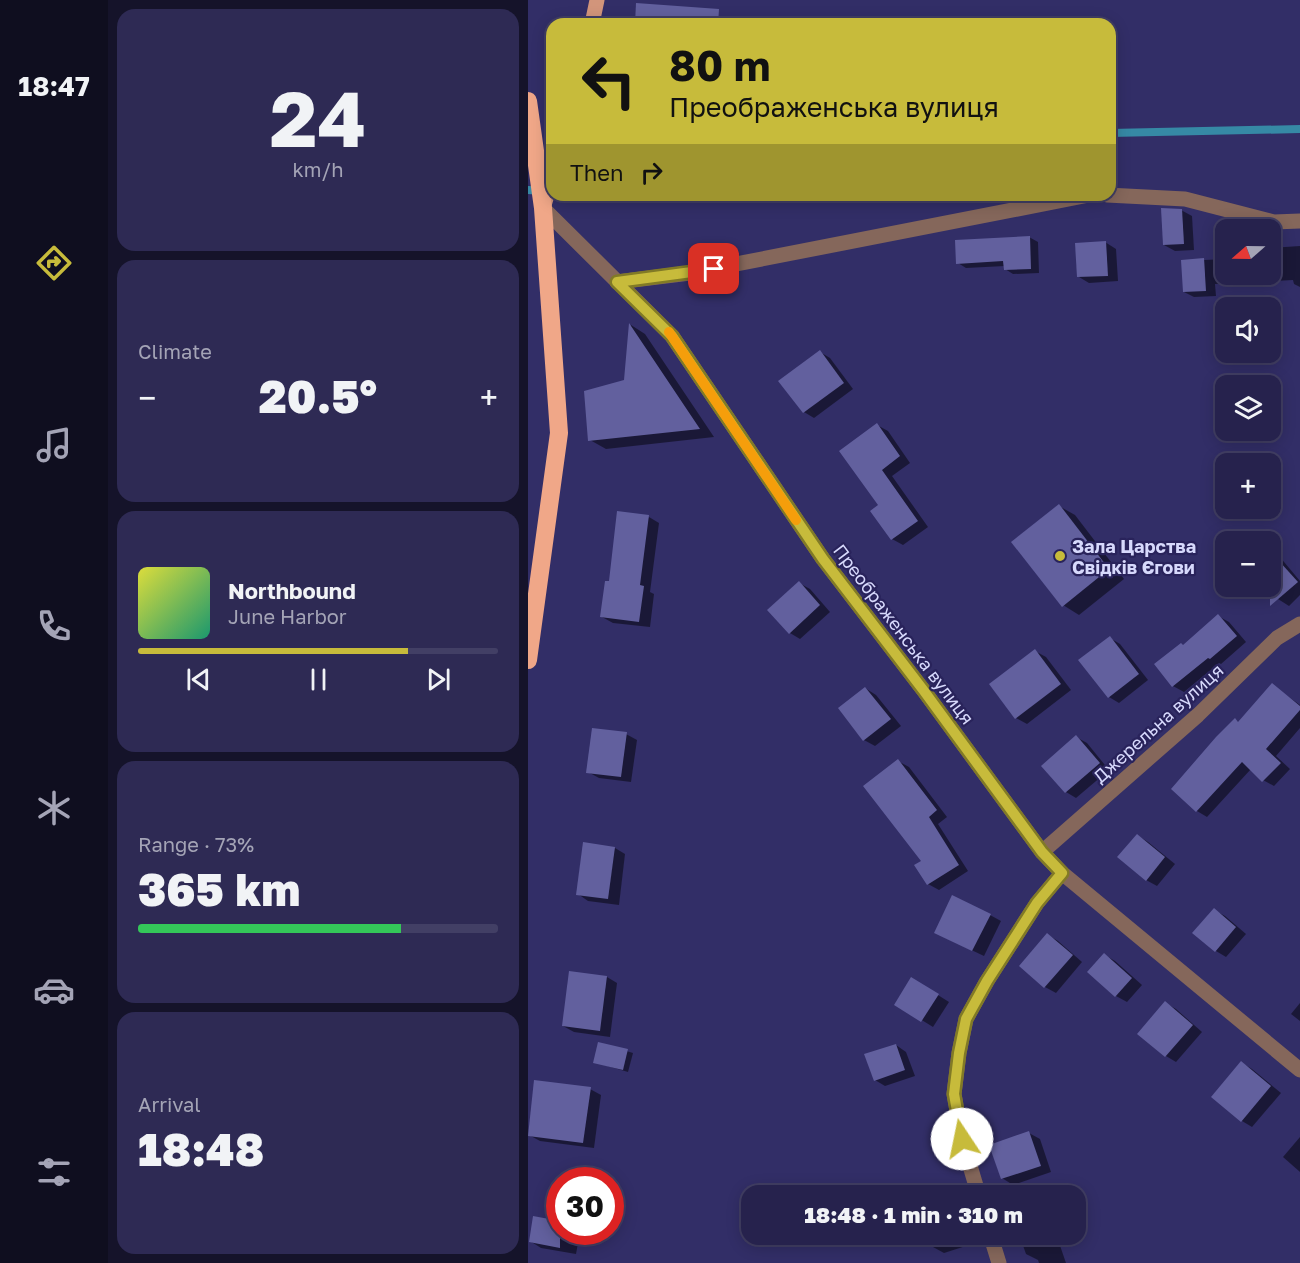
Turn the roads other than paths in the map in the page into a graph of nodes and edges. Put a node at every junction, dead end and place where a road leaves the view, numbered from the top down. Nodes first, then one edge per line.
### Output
1 (597, 0) edge
2 (593, 18) edge
3 (528, 102) edge
4 (1116, 195) edge
5 (546, 198) edge
6 (1058, 201) edge
7 (543, 208) junction
8 (1300, 220) edge
9 (617, 282) junction
10 (1300, 624) edge
11 (528, 660) edge
12 (1042, 852) junction
13 (1062, 873) junction
14 (1300, 1070) edge
15 (976, 1185) edge
16 (993, 1245) edge
17 (999, 1263) edge

1 - 2 main road
3 - 7 highway
4 - 8 street
5 - 7 main road
6 - 9 street
7 - 9 street, Преображенська вулиця
7 - 11 highway
9 - 12 street, Преображенська вулиця
10 - 12 street, Джерельна вулиця
12 - 13 street, Преображенська вулиця
13 - 14 street, Преображенська вулиця
13 - 15 street
16 - 17 street

